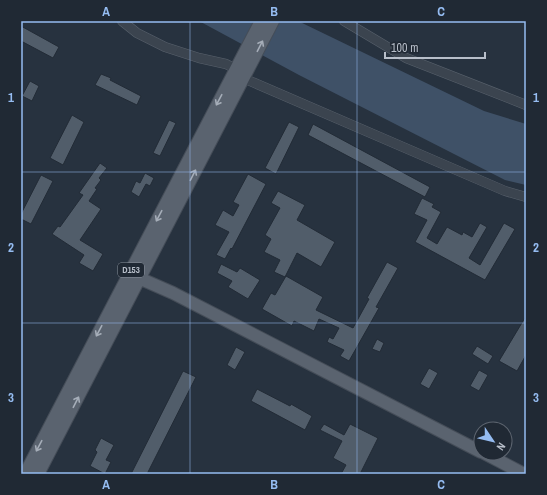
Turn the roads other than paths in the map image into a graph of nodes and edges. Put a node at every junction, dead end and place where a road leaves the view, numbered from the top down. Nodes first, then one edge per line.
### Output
1 (122, 21) edge
2 (261, 21) edge
3 (273, 21) edge
4 (344, 21) edge
5 (241, 71) junction
6 (526, 106) edge
7 (526, 197) edge
8 (135, 276) junction
9 (473, 448) edge
10 (499, 461) edge
11 (25, 474) edge
12 (38, 474) edge
13 (524, 474) edge

1 - 5 street
2 - 5 main road, D153
5 -> 3 main road, D153
4 - 6 street
5 - 7 street
5 - 8 main road, D153
8 - 9 main road
8 -> 11 main road, D153
12 -> 8 main road, D153
10 - 13 main road

